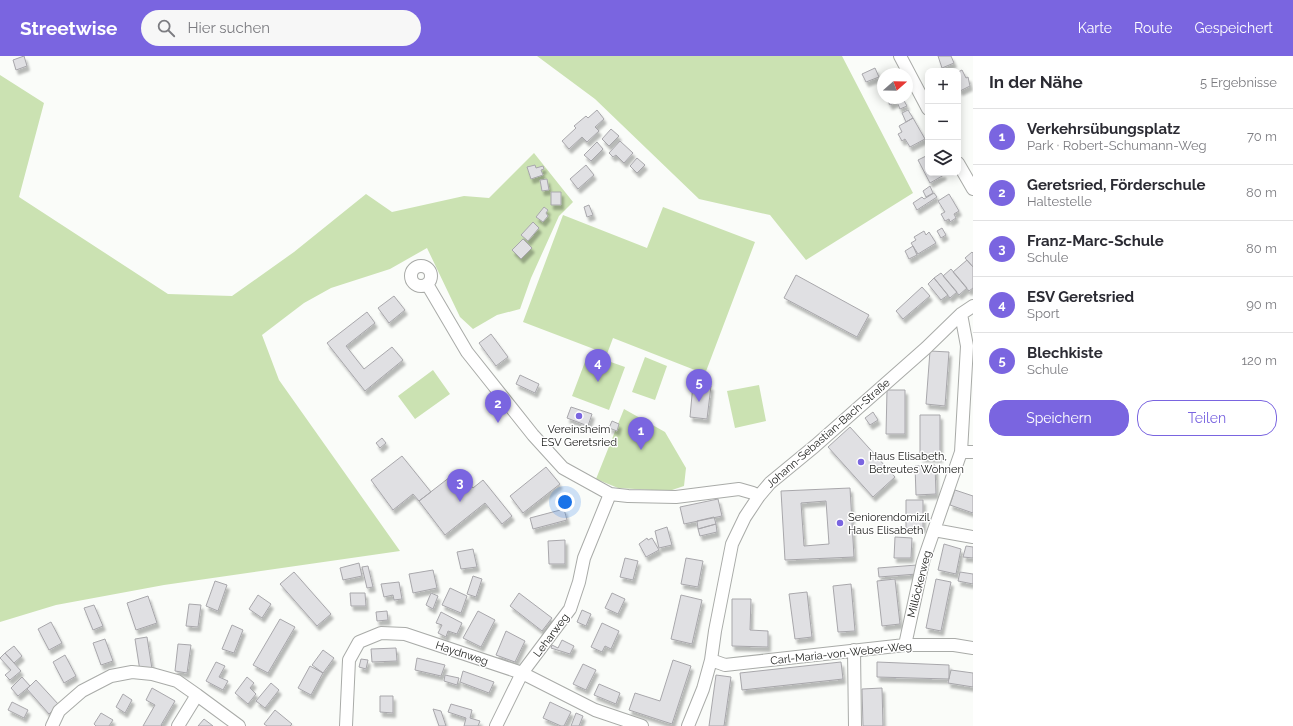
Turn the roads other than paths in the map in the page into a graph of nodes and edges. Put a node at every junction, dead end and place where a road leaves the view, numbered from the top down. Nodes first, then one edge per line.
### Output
1 (900, 56) edge
2 (925, 104) edge
3 (961, 168) edge
4 (973, 188) edge
5 (428, 284) dead end
6 (973, 306) edge
7 (961, 314) junction
8 (967, 452) edge
9 (610, 494) junction
10 (759, 496) junction
11 (934, 530) junction
12 (973, 537) edge
13 (905, 645) junction
14 (973, 648) edge
15 (854, 650) junction
16 (711, 660) junction
17 (522, 673) junction
18 (197, 695) junction
19 (52, 726) edge
20 (178, 726) edge
21 (239, 726) edge
22 (346, 726) edge
23 (496, 726) edge
24 (642, 726) edge
25 (688, 726) edge
26 (855, 726) edge

1 - 2 street
3 - 4 street
5 - 9 street
6 - 7 street, Johann-Sebastian-Bach-Straße
7 - 8 street, Millöckerweg
7 - 10 street, Johann-Sebastian-Bach-Straße
8 - 11 street, Millöckerweg
9 - 10 street
9 - 17 street, Leharweg
10 - 16 street, Johann-Sebastian-Bach-Straße
11 - 12 street
11 - 13 street, Millöckerweg
13 - 14 street, Carl-Maria-von-Weber-Weg
13 - 15 street, Carl-Maria-von-Weber-Weg
15 - 16 street, Carl-Maria-von-Weber-Weg
15 - 26 street
16 - 25 street, Johann-Sebastian-Bach-Straße
17 - 22 street, Haydnweg
17 - 23 street, Leharweg
17 - 24 street, Haydnweg
18 - 19 street
18 - 20 street
18 - 21 street

